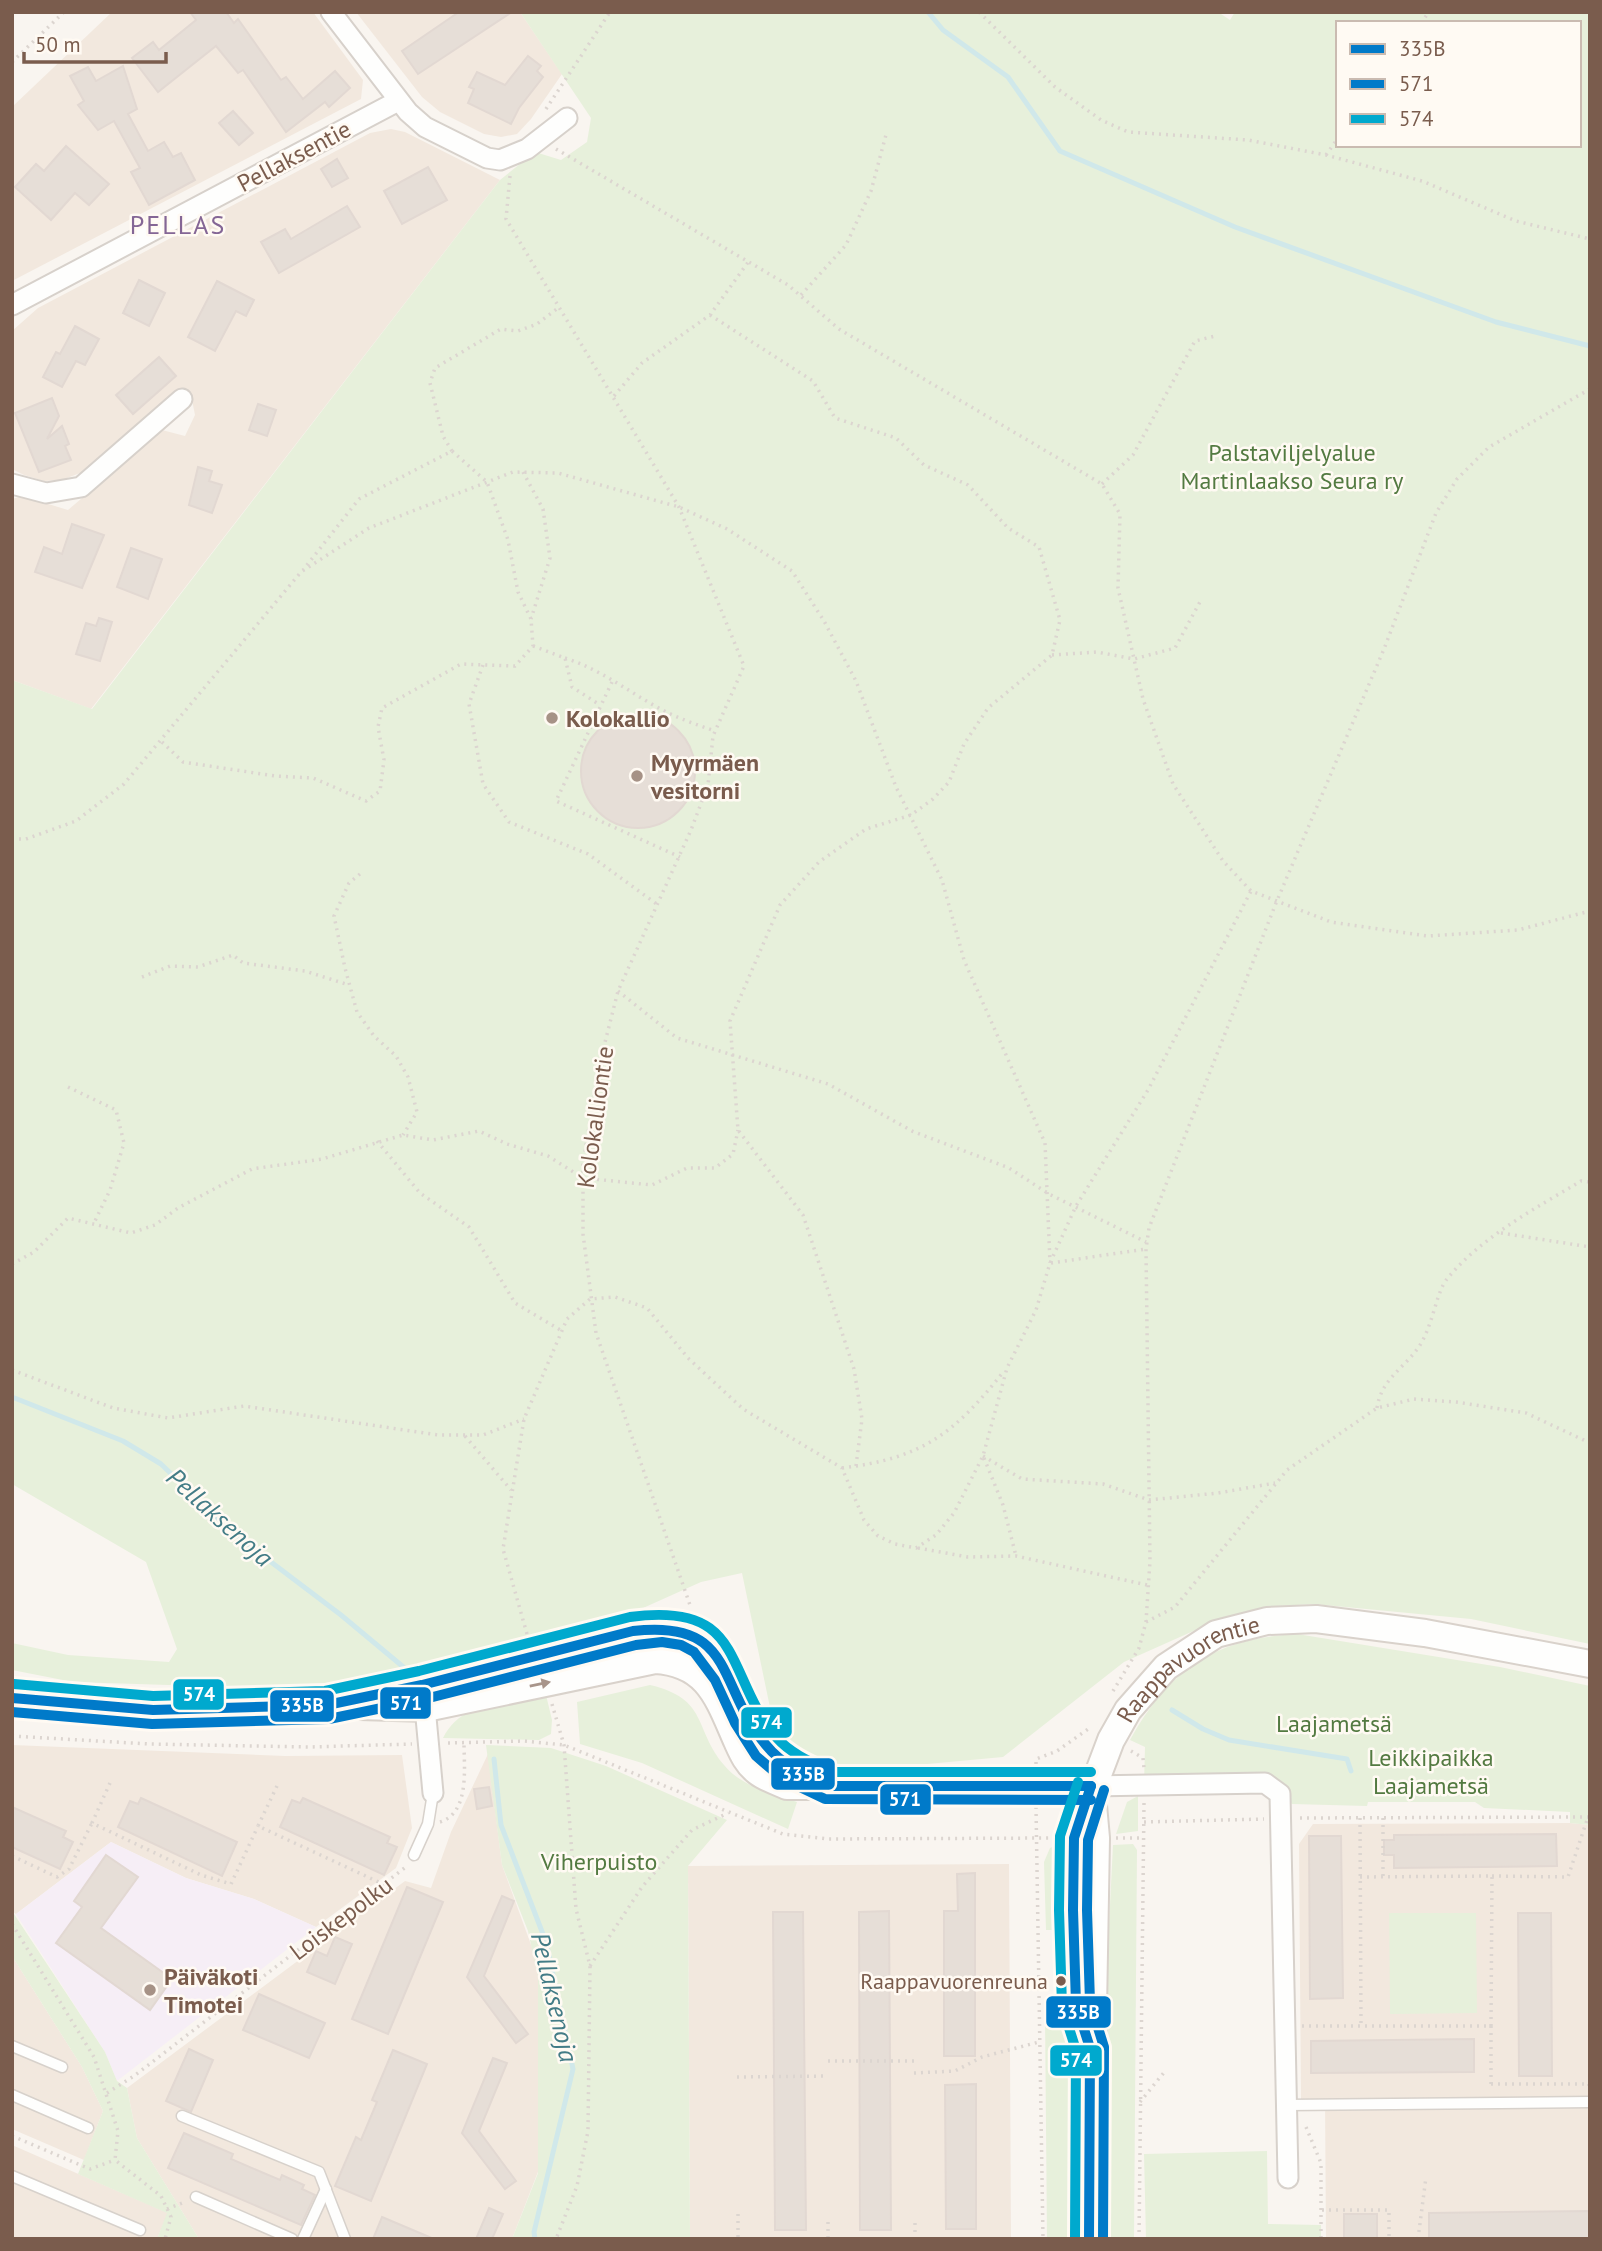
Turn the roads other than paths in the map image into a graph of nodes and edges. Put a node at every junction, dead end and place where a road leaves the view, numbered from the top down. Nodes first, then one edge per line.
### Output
1 (331, 12) edge
2 (398, 101) junction
3 (567, 118) dead end
4 (14, 303) edge
5 (182, 399) dead end
6 (12, 484) edge
7 (1590, 1664) edge
8 (424, 1696) junction
9 (12, 1698) edge
10 (829, 1786) junction
11 (1091, 1786) junction
12 (433, 1793) joint
13 (414, 1855) road end
14 (12, 2046) edge
15 (62, 2067) dead end
16 (12, 2095) edge
17 (1589, 2102) edge
18 (1287, 2105) junction
19 (182, 2116) dead end
20 (88, 2127) dead end
21 (12, 2176) edge
22 (1288, 2178) dead end
23 (326, 2189) junction
24 (196, 2197) dead end
25 (140, 2230) dead end
26 (292, 2239) edge
27 (303, 2239) edge
28 (345, 2239) edge
29 (1088, 2239) edge

1 - 2 street
2 - 3 street
2 - 4 street, Pellaksentie
5 - 6 street
7 - 11 main road, Raappavuorentie
8 - 9 main road
8 -> 10 main road
8 - 10 main road
8 - 12 street
10 - 11 main road
11 - 18 street
11 - 29 main road
12 - 13 lane
14 - 15 lane
16 - 20 lane
17 - 18 lane
18 - 22 street
19 - 23 lane
21 - 25 lane
23 - 27 lane
23 - 28 lane
24 - 26 lane

